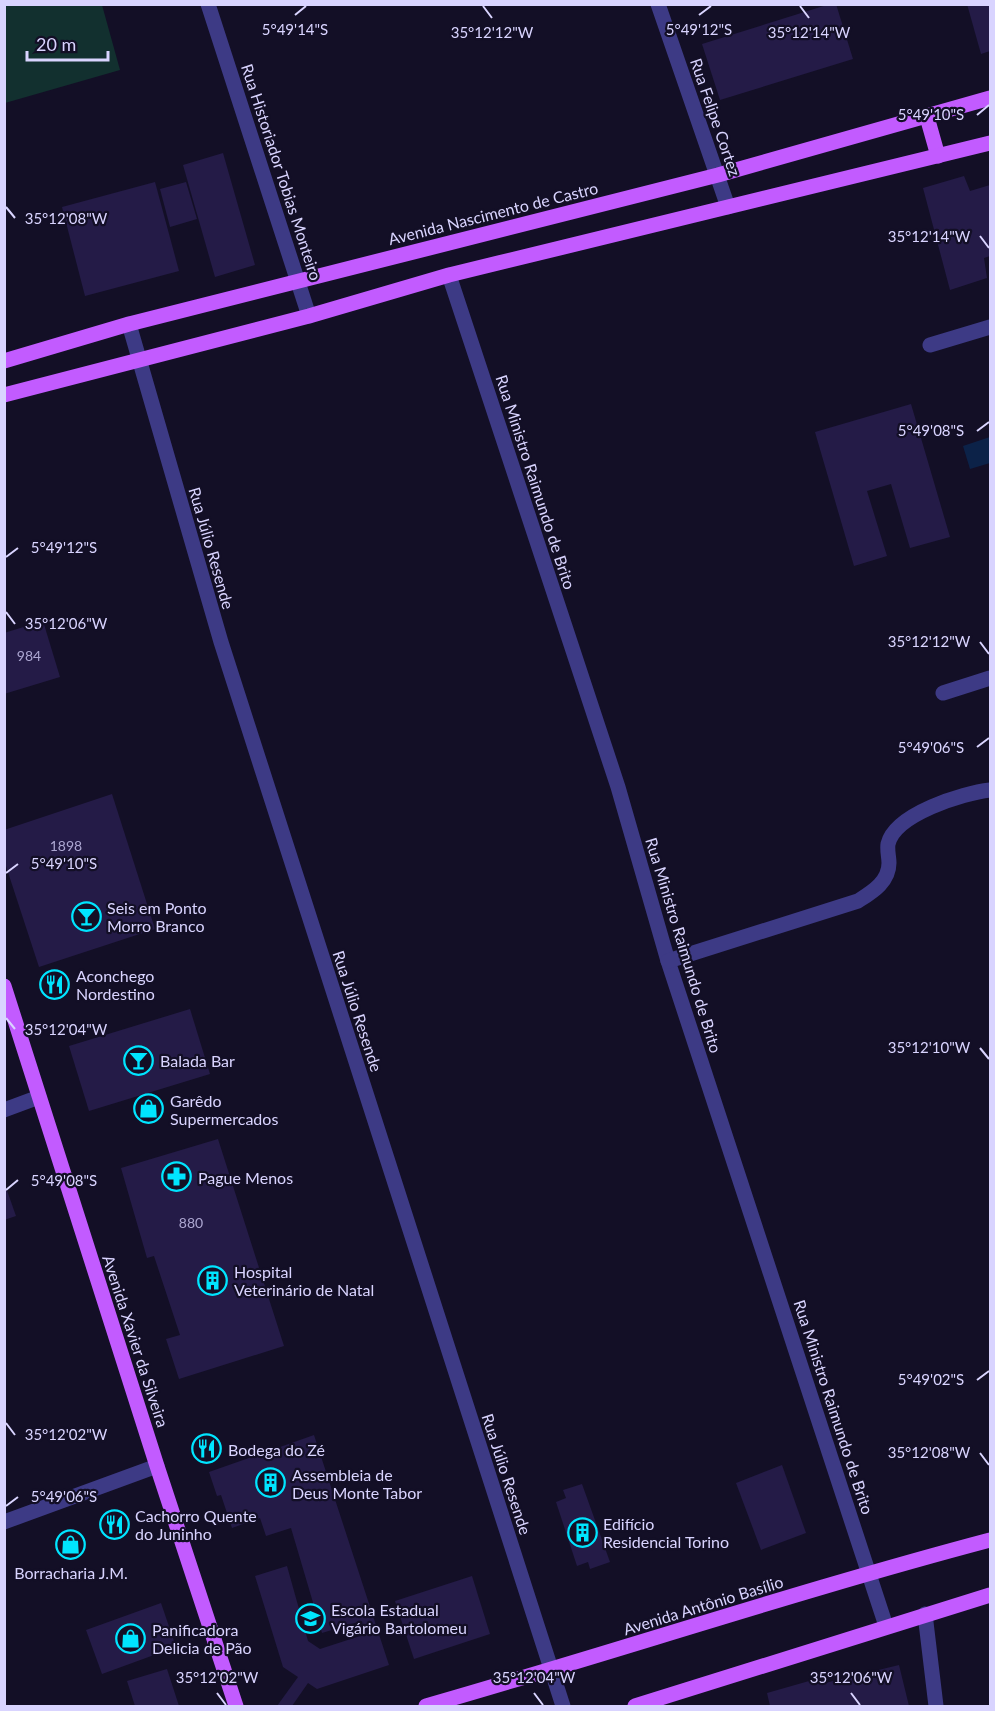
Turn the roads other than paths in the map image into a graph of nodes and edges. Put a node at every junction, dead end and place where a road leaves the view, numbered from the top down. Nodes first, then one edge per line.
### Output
1 (208, 4) edge
2 (658, 4) edge
3 (990, 98) edge
4 (927, 117) junction
5 (990, 143) edge
6 (939, 156) junction
7 (718, 175) junction
8 (728, 207) junction
9 (449, 275) junction
10 (299, 283) junction
11 (309, 316) junction
12 (129, 324) junction
13 (990, 327) edge
14 (930, 345) dead end
15 (138, 359) junction
16 (4, 361) edge
17 (4, 395) edge
18 (990, 678) edge
19 (943, 693) dead end
20 (990, 790) edge
21 (668, 961) junction
22 (4, 986) edge
23 (39, 1097) junction
24 (4, 1110) edge
25 (157, 1466) junction
26 (4, 1522) edge
27 (990, 1540) edge
28 (869, 1572) junction
29 (990, 1595) edge
30 (925, 1614) junction
31 (886, 1626) junction
32 (552, 1670) junction
33 (236, 1707) edge
34 (426, 1707) edge
35 (563, 1707) edge
36 (635, 1707) edge
37 (936, 1707) edge

1 - 10 street, Rua Historiador Tobias Monteiro
2 - 7 street, Rua Felipe Cortez
3 - 4 main road, Avenida Nascimento de Castro
4 - 6 main road
4 - 7 main road, Avenida Nascimento de Castro
5 - 6 main road
6 - 8 main road
7 - 8 street, Rua Felipe Cortez
7 - 10 main road, Avenida Nascimento de Castro
8 - 9 main road
9 - 11 main road
9 - 21 street, Rua Ministro Raimundo de Brito
10 - 11 street, Rua Historiador Tobias Monteiro
10 - 12 main road, Avenida Nascimento de Castro
11 - 15 main road
12 - 15 street, Rua Júlio Resende
12 - 16 main road, Avenida Nascimento de Castro
13 - 14 street
15 - 17 main road
15 - 32 street, Rua Júlio Resende
18 - 19 street
20 - 21 street
21 - 28 street, Rua Ministro Raimundo de Brito
22 - 23 main road, Avenida Xavier da Silveira
23 - 24 street
23 - 25 main road, Avenida Xavier da Silveira
25 - 26 street
25 - 33 main road, Avenida Xavier da Silveira
27 - 28 main road, Avenida Antônio Basílio
28 - 31 street, Rua Ministro Raimundo de Brito
28 - 32 main road, Avenida Antônio Basílio
29 - 30 main road
30 - 31 main road
30 - 37 street
31 - 36 main road
32 - 34 main road, Avenida Antônio Basílio
32 - 35 street, Rua Júlio Resende

